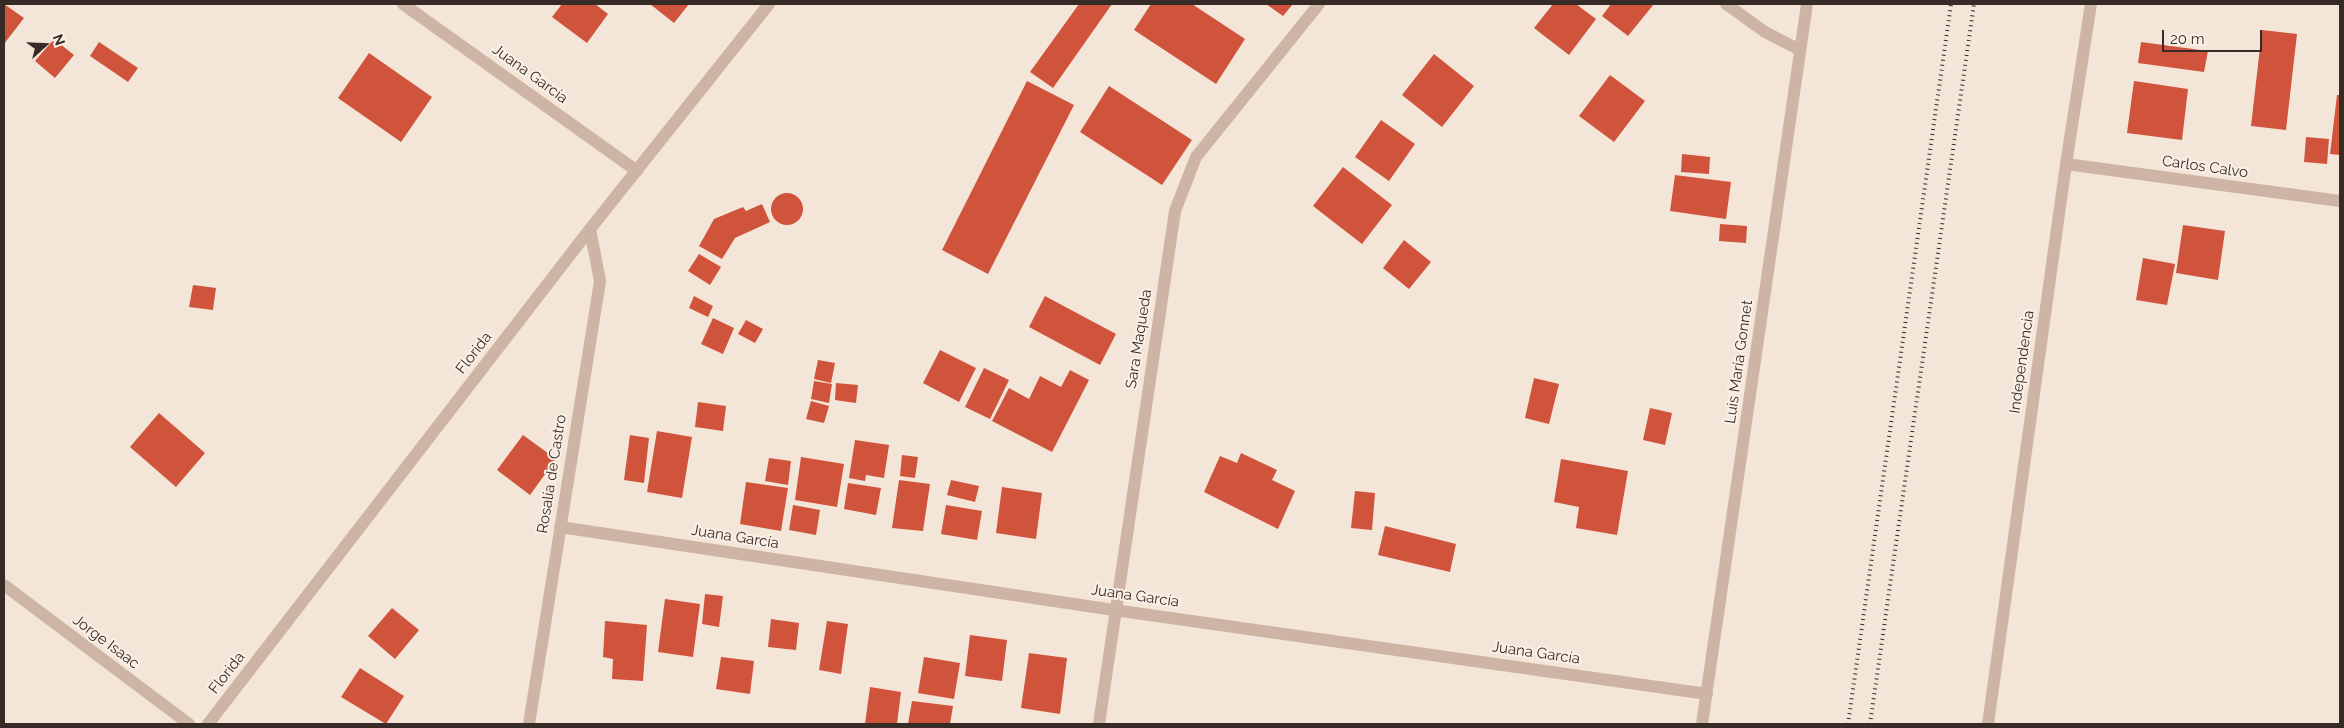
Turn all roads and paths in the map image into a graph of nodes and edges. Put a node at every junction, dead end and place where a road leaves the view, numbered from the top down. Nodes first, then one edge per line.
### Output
1 (403, 4) edge
2 (769, 4) edge
3 (1318, 4) edge
4 (1726, 4) edge
5 (1807, 4) edge
6 (2090, 4) edge
7 (1800, 50) junction
8 (2066, 164) junction
9 (637, 171) junction
10 (2340, 201) edge
11 (590, 229) junction
12 (560, 527) junction
13 (4, 585) edge
14 (1114, 610) junction
15 (1707, 694) junction
16 (189, 724) edge
17 (208, 724) edge
18 (529, 724) edge
19 (1098, 724) edge
20 (1702, 724) edge
21 (1988, 724) edge

1 - 9 street, Juana García
2 - 9 street, Florida
3 - 14 street, Sara Maqueda
4 - 7 street
5 - 7 street, Luis María Gonnet
6 - 8 street, Independencia
7 - 15 street, Luis María Gonnet
8 - 10 street, Carlos Calvo
8 - 21 street, Independencia
9 - 11 street, Florida
11 - 12 street, Rosalía de Castro
11 - 17 street, Florida
12 - 14 street, Juana García
12 - 18 street, Rosalía de Castro
13 - 16 street, Jorge Isaac
14 - 15 street, Juana García
14 - 19 street, Sara Maqueda
15 - 20 street, Luis María Gonnet

